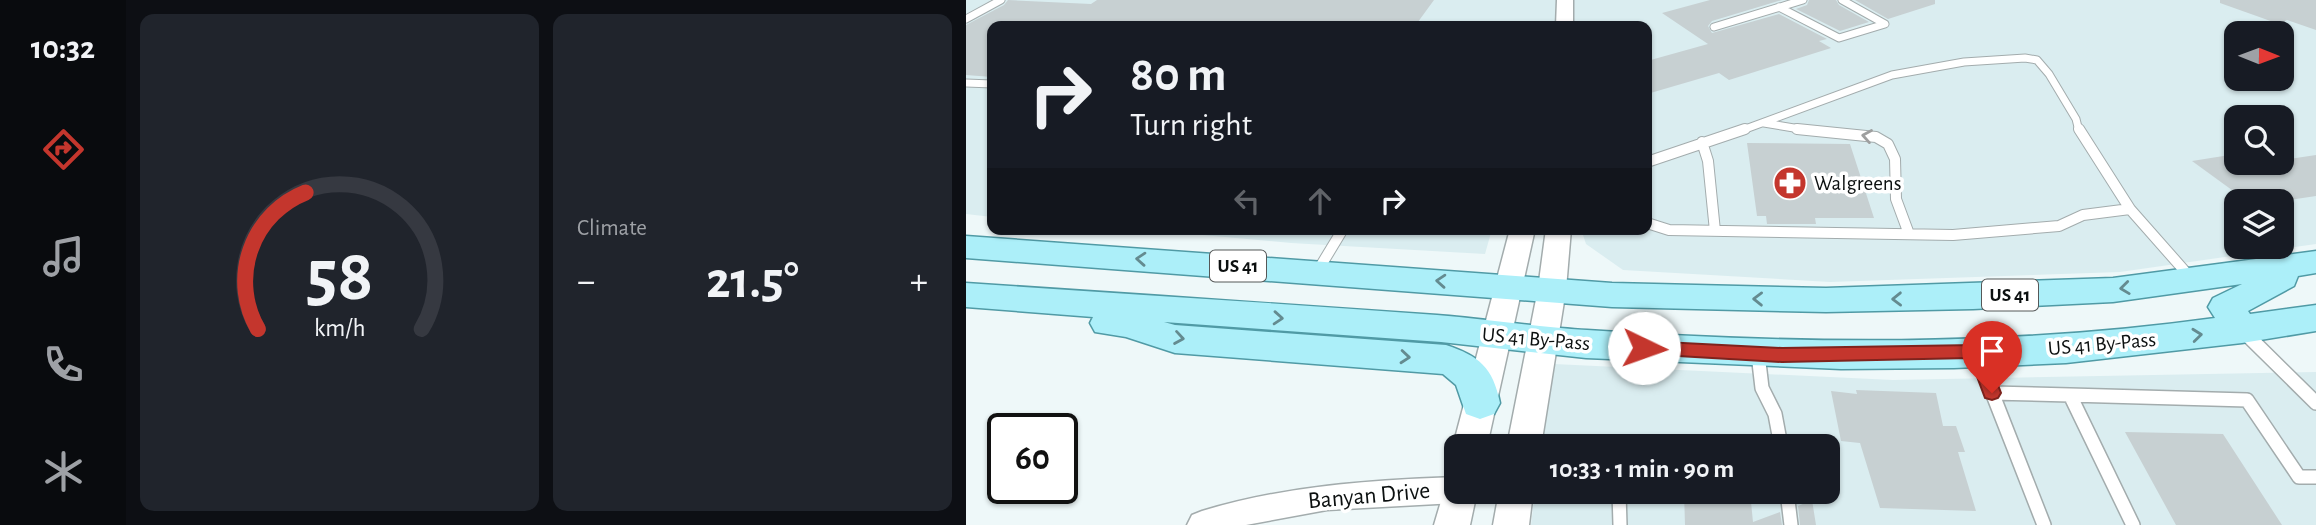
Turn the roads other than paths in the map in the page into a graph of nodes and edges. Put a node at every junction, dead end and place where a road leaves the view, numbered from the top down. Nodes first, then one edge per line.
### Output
1 (1001, 0) edge
2 (1565, 0) edge
3 (1803, 0) edge
4 (1842, 0) edge
5 (1779, 7) junction
6 (966, 19) edge
7 (1565, 21) edge
8 (1714, 27) dead end
9 (966, 83) edge
10 (987, 84) edge
11 (1765, 123) junction
12 (1702, 142) junction
13 (1652, 160) edge
14 (2130, 209) junction
15 (1652, 225) edge
16 (1715, 230) junction
17 (1909, 234) junction
18 (1014, 235) edge
19 (1339, 235) edge
20 (1522, 235) edge
21 (1558, 235) edge
22 (975, 251) edge
23 (2311, 263) edge
24 (1317, 272) junction
25 (2192, 280) junction
26 (1509, 285) junction
27 (1552, 289) junction
28 (966, 295) edge
29 (966, 310) edge
30 (2316, 318) edge
31 (2242, 330) junction
32 (1496, 337) junction
33 (1542, 340) junction
34 (1976, 352) junction
35 (1758, 354) junction
36 (1992, 393) junction
37 (2070, 395) junction
38 (1480, 403) junction
39 (2316, 403) edge
40 (1473, 434) edge
41 (1526, 434) edge
42 (1779, 434) edge
43 (2316, 477) edge
44 (1444, 491) edge
45 (1456, 504) edge
46 (1514, 504) edge
47 (1619, 504) edge
48 (1788, 504) edge
49 (1202, 525) edge
50 (1452, 525) edge
51 (1511, 525) edge
52 (1620, 525) edge
53 (1791, 525) edge
54 (2044, 525) edge
55 (2133, 525) edge

1 - 6 lane
2 - 7 street
3 - 5 lane
4 - 5 lane
5 - 8 lane
9 - 10 lane
11 - 12 lane
11 - 14 lane
17 -> 11 lane
12 - 13 lane
12 - 16 lane
14 - 17 lane
14 - 25 lane
15 - 16 lane
16 - 17 lane
18 - 22 main road
19 - 24 lane
20 - 26 street
21 - 27 street
24 -> 22 main road, US 41
23 - 25 main road, US 41
23 - 31 main road
26 -> 24 main road, US 41
25 -> 27 main road, US 41
26 - 27 main road, US 41
26 - 32 street
27 - 33 street
28 -> 32 main road, US 41 By-Pass / US 41
29 -> 38 main road
30 - 31 main road, US 41 By-Pass / US 41
34 -> 31 main road, US 41 By-Pass / US 41
31 - 39 lane
32 - 33 main road, US 41 By-Pass / US 41
32 - 38 street
33 - 35 main road, US 41 By-Pass / US 41
33 - 41 street
34 - 35 main road, US 41 By-Pass / US 41
34 - 36 lane
35 - 42 lane
36 - 37 lane
36 - 54 lane
37 - 43 lane
37 - 55 lane
38 - 40 street
44 - 49 street, Banyan Drive
45 - 50 street
46 - 51 street
47 - 52 lane
48 - 53 lane

